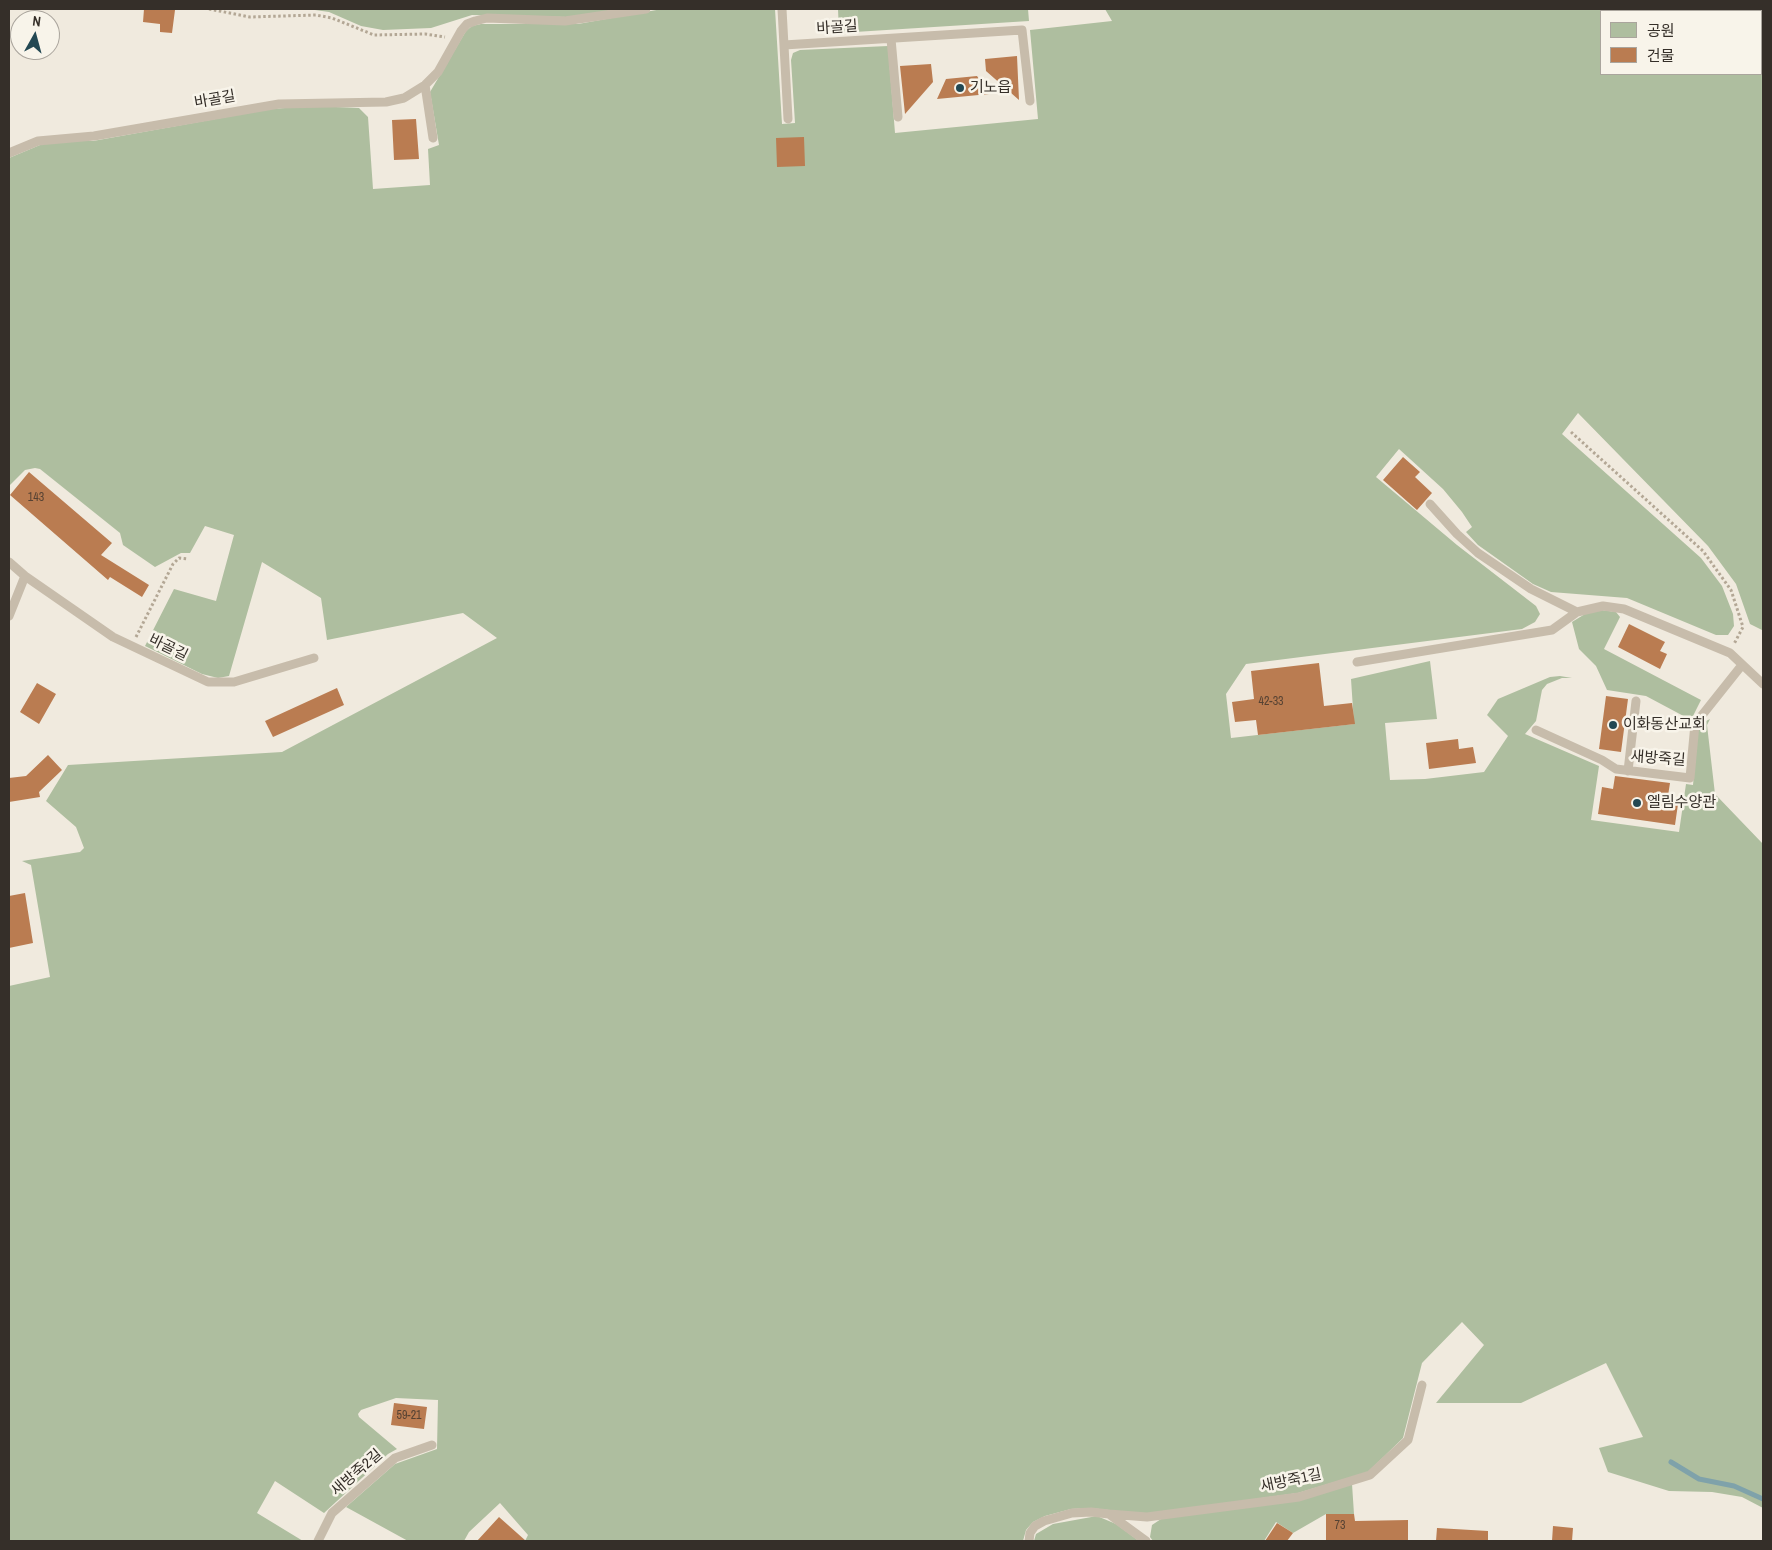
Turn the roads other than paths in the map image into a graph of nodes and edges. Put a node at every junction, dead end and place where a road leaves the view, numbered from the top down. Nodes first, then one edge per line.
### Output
1 (646, 9) edge
2 (782, 9) edge
3 (891, 39) junction
4 (784, 46) junction
5 (425, 86) junction
6 (1030, 101) dead end
7 (898, 117) dead end
8 (788, 119) dead end
9 (433, 138) dead end
10 (11, 152) edge
11 (1430, 504) dead end
12 (9, 562) edge
13 (25, 576) junction
14 (1577, 612) junction
15 (9, 616) edge
16 (314, 658) dead end
17 (1357, 662) dead end
18 (1742, 664) junction
19 (1763, 684) edge
20 (1636, 701) dead end
21 (1536, 730) dead end
22 (1628, 771) junction
23 (1422, 1385) dead end
24 (432, 1445) dead end
25 (1109, 1514) junction
26 (318, 1541) edge
27 (1029, 1541) edge
28 (1146, 1541) edge

1 - 5 lane, 바골길
2 - 4 lane
3 - 4 lane, 바골길
3 - 6 lane, 바골길
3 - 7 lane
4 - 8 lane
5 - 9 lane
5 - 10 lane, 바골길
11 - 14 lane
12 - 13 lane, 바골길
13 - 15 lane
13 - 16 lane, 바골길
14 - 17 lane
14 - 18 lane
18 - 19 lane
18 - 22 lane, 새방죽길
20 - 22 lane
21 - 22 lane, 새방죽길
23 - 25 lane, 새방죽1길
24 - 26 lane, 새방죽2길
25 - 27 lane, 새방죽1길
25 - 28 lane

